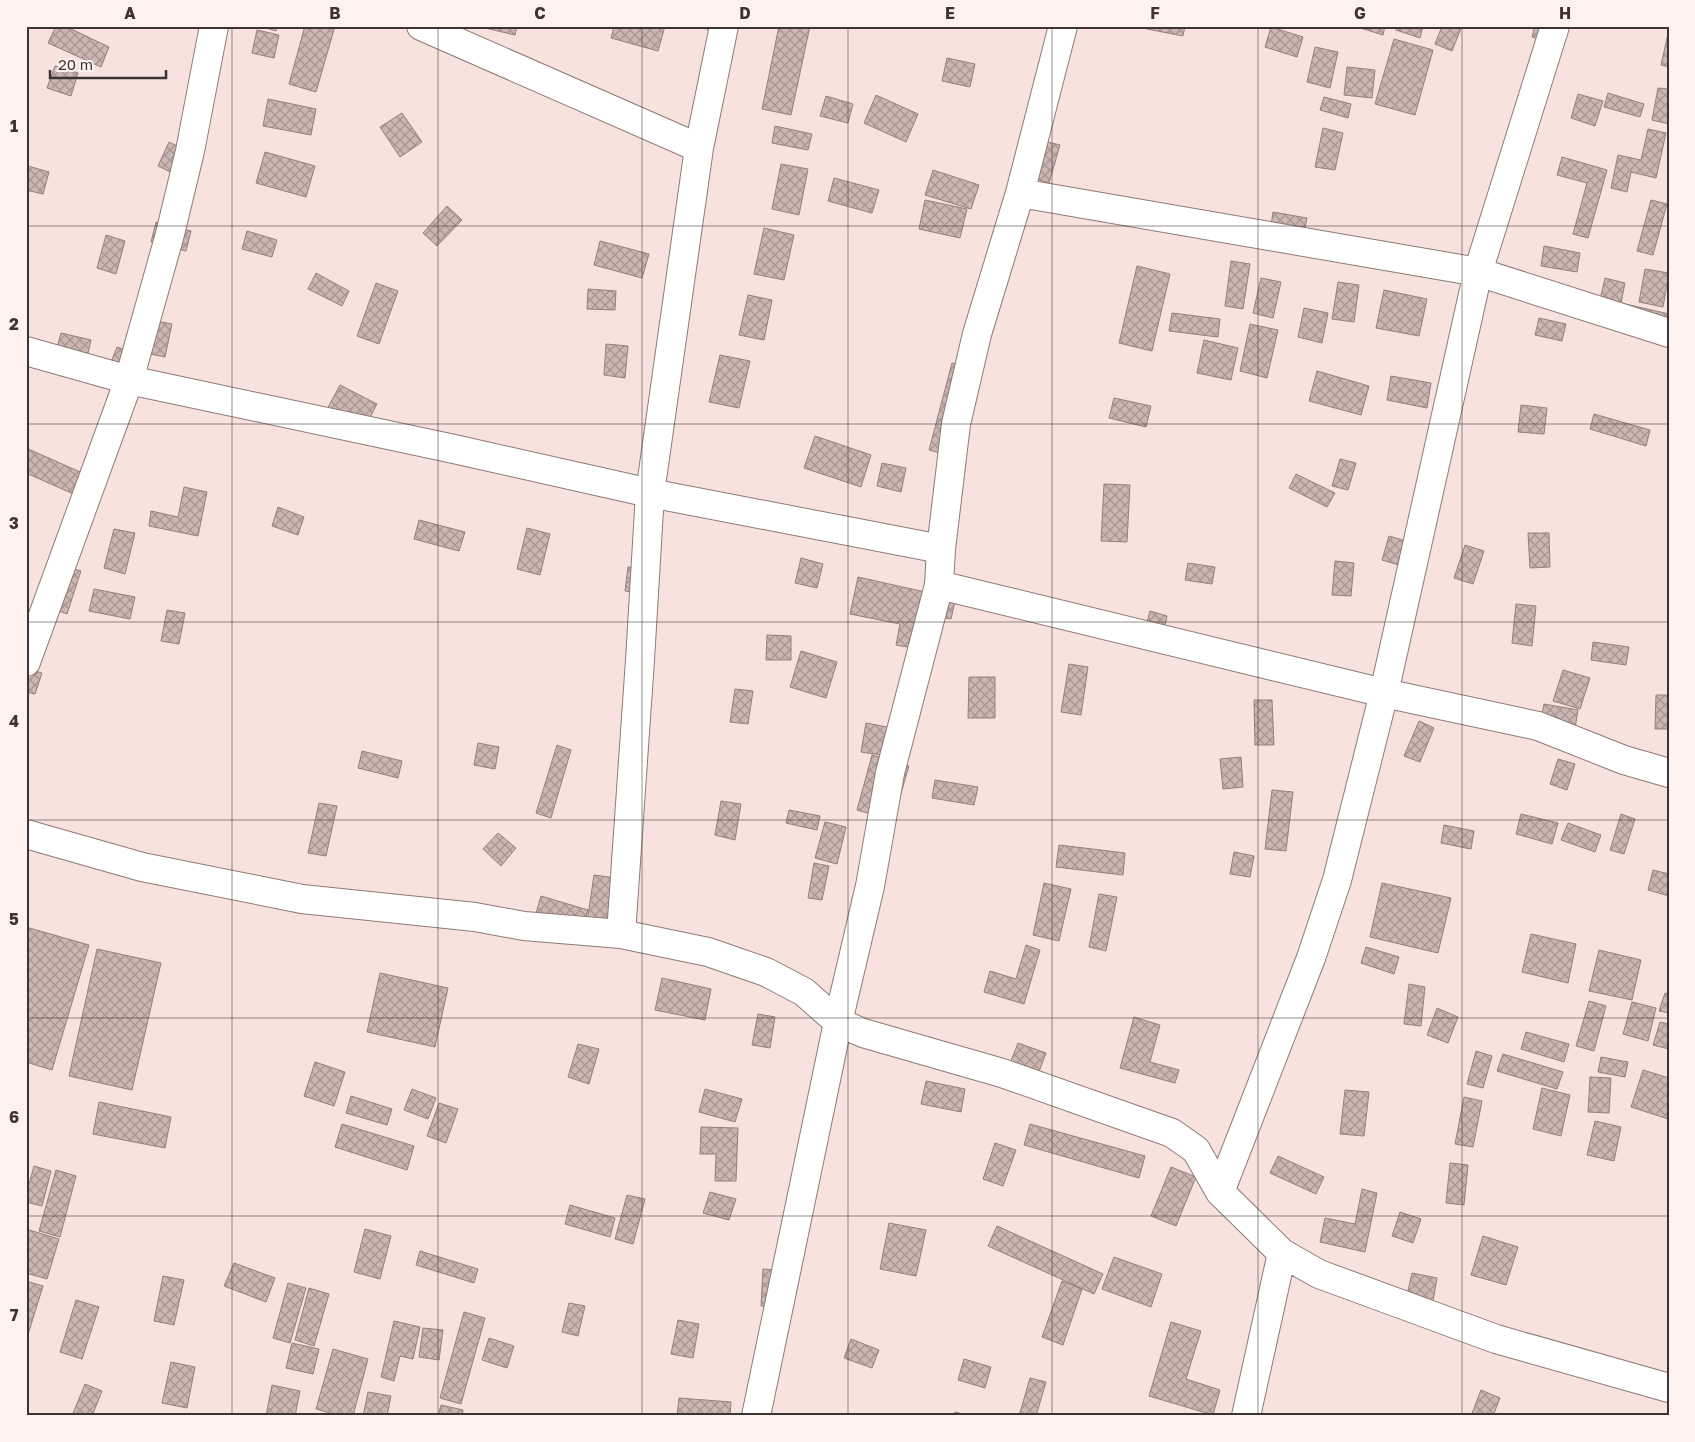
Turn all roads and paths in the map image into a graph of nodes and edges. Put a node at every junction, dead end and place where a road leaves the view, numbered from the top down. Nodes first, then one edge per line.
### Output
1 (214, 26) edge
2 (421, 26) edge
3 (724, 26) edge
4 (1063, 26) edge
5 (1555, 26) edge
6 (699, 148) junction
7 (1020, 193) junction
8 (1478, 272) junction
9 (1669, 333) edge
10 (26, 351) edge
11 (129, 380) junction
12 (650, 493) junction
13 (941, 549) junction
14 (939, 585) junction
15 (26, 662) edge
16 (1384, 693) junction
17 (1669, 774) edge
18 (26, 834) edge
19 (621, 934) junction
20 (838, 1022) junction
21 (1220, 1192) junction
22 (1282, 1253) junction
23 (1669, 1388) edge
24 (756, 1416) edge
25 (1246, 1416) edge

1 - 11 street
2 - 6 street
3 - 6 street
4 - 7 street
5 - 8 street
6 - 12 street
7 - 8 street
7 - 13 street
8 - 9 street
8 - 16 street
10 - 11 street
11 - 12 street
11 - 15 street
12 - 13 street
12 - 19 street
13 - 14 street
14 - 16 street
14 - 20 street
16 - 17 street
16 - 21 street
18 - 19 street
19 - 20 street
20 - 21 street
20 - 24 street
21 - 22 street
22 - 23 street
22 - 25 street

